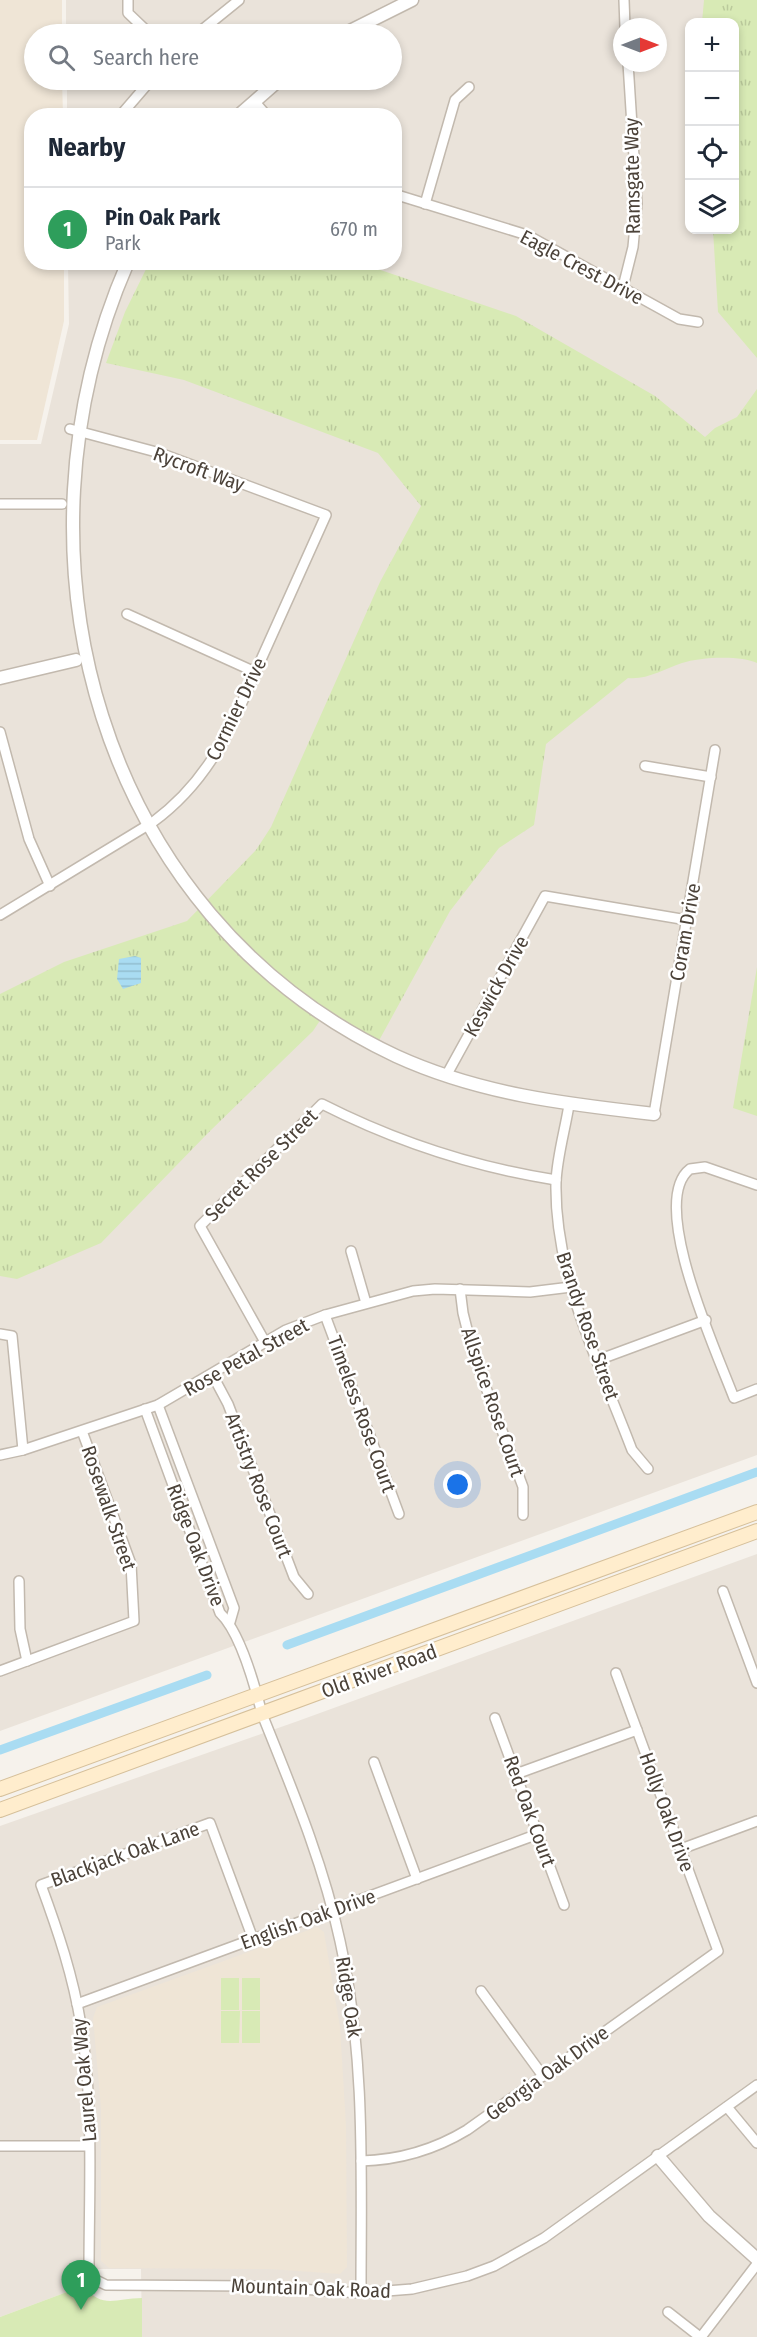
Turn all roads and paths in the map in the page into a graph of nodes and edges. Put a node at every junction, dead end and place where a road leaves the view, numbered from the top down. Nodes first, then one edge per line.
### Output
1 (129, 0) edge
2 (239, 0) edge
3 (412, 0) edge
4 (624, 0) edge
5 (625, 18) edge
6 (140, 24) edge
7 (209, 24) edge
8 (364, 24) edge
9 (629, 72) edge
10 (469, 87) dead end
11 (142, 90) edge
12 (267, 90) edge
13 (254, 101) junction
14 (127, 108) edge
15 (247, 108) edge
16 (260, 108) edge
17 (402, 197) edge
18 (425, 204) junction
19 (125, 270) edge
20 (623, 287) junction
21 (698, 322) dead end
22 (70, 429) junction
23 (0, 504) edge
24 (62, 508) joint
25 (326, 516) joint
26 (65, 594) dead end
27 (127, 614) dead end
28 (68, 621) dead end
29 (76, 660) dead end
30 (255, 672) junction
31 (0, 678) edge
32 (83, 690) dead end
33 (0, 732) edge
34 (716, 750) dead end
35 (645, 766) dead end
36 (711, 777) junction
37 (143, 828) junction
38 (50, 885) junction
39 (0, 915) edge
40 (687, 920) junction
41 (446, 1076) junction
42 (568, 1105) junction
43 (654, 1114) joint
44 (556, 1180) junction
45 (757, 1185) edge
46 (351, 1251) dead end
47 (571, 1287) junction
48 (460, 1290) junction
49 (366, 1303) junction
50 (326, 1315) junction
51 (706, 1320) junction
52 (0, 1334) edge
53 (266, 1342) junction
54 (598, 1360) junction
55 (212, 1374) junction
56 (757, 1389) edge
57 (158, 1405) junction
58 (145, 1409) junction
59 (82, 1431) junction
60 (23, 1450) junction
61 (0, 1455) edge
62 (648, 1468) dead end
63 (757, 1512) edge
64 (399, 1514) dead end
65 (523, 1515) dead end
66 (757, 1531) edge
67 (19, 1581) dead end
68 (723, 1591) dead end
69 (308, 1594) dead end
70 (230, 1622) junction
71 (27, 1661) junction
72 (0, 1671) edge
73 (616, 1673) dead end
74 (757, 1683) edge
75 (257, 1695) junction
76 (262, 1714) junction
77 (495, 1718) dead end
78 (637, 1730) junction
79 (374, 1762) dead end
80 (516, 1774) junction
81 (0, 1789) edge
82 (0, 1810) edge
83 (757, 1821) edge
84 (538, 1834) junction
85 (681, 1849) junction
86 (417, 1879) junction
87 (41, 1885) joint
88 (564, 1905) dead end
89 (333, 1910) junction
90 (253, 1940) junction
91 (718, 1951) joint
92 (481, 1990) dead end
93 (77, 2004) junction
94 (543, 2076) junction
95 (757, 2085) edge
96 (728, 2106) junction
97 (757, 2143) edge
98 (0, 2146) edge
99 (89, 2146) junction
100 (658, 2156) junction
101 (361, 2161) junction
102 (757, 2259) edge
103 (757, 2264) edge
104 (94, 2279) joint
105 (361, 2293) junction
106 (668, 2312) dead end
107 (700, 2337) edge

1 - 6 street
2 - 7 street
3 - 8 street
4 - 5 street
9 - 20 street, Ramsgate Way
10 - 18 street
11 - 14 street
12 - 13 street
13 - 15 street
13 - 16 street
17 - 18 street, Eagle Crest Drive
18 - 20 street, Eagle Crest Drive
19 - 22 street
20 - 21 street, Eagle Crest Drive
22 - 24 street
22 - 25 street, Rycroft Way
23 - 24 street
25 - 30 street, Cormier Drive
26 - 28 street
27 - 30 street
29 - 31 street
30 - 37 street, Cormier Drive
32 - 37 street
33 - 38 street
34 - 36 street, Coram Drive
35 - 36 street
36 - 40 street, Coram Drive
37 - 38 street, Cormier Drive
37 - 41 street
38 - 39 street, Cormier Drive
40 - 41 street, Keswick Drive
40 - 43 street, Coram Drive
41 - 42 street
42 - 43 street
42 - 44 street, Brandy Rose Street
44 - 47 street, Brandy Rose Street
44 - 53 street, Secret Rose Street
45 - 51 street
46 - 49 street
47 - 48 street, Rose Petal Street
47 - 54 street, Brandy Rose Street
48 - 49 street, Rose Petal Street
48 - 65 street, Allspice Rose Court
49 - 50 street, Rose Petal Street
50 - 53 street, Rose Petal Street
50 - 64 street, Timeless Rose Court
51 - 54 street
51 - 56 street
52 - 60 street
53 - 55 street, Rose Petal Street
54 - 62 street, Brandy Rose Street
55 - 57 street, Rose Petal Street
55 - 69 street, Artistry Rose Court
57 - 58 street, Rose Petal Street
57 - 70 street, Ridge Oak Drive
58 - 59 street, Rose Petal Street
58 - 70 street, Ridge Oak Drive
59 - 60 street, Rose Petal Street
59 - 71 street, Rosewalk Street
60 - 61 street, Rose Petal Street
63 - 75 main road, Old River Road
66 - 76 main road, Old River Road
67 - 71 street
68 - 74 street
70 - 75 street, Ridge Oak Drive
71 - 72 street
73 - 78 street, Holly Oak Drive
75 - 76 street, Ridge Oak Drive
75 - 81 main road, Old River Road
76 - 82 main road, Old River Road
76 - 89 street, Ridge Oak
77 - 80 street, Red Oak Court
78 - 80 street
78 - 85 street, Holly Oak Drive
79 - 86 street
80 - 84 street, Red Oak Court
83 - 85 street
84 - 86 street, English Oak Drive
84 - 88 street, Red Oak Court
85 - 91 street, Holly Oak Drive
86 - 89 street, English Oak Drive
87 - 90 street, Blackjack Oak Lane
87 - 93 street, Laurel Oak Way
89 - 90 street, English Oak Drive
89 - 101 street, Ridge Oak
90 - 93 street, English Oak Drive
91 - 94 street, Georgia Oak Drive
92 - 94 street
93 - 99 street, Laurel Oak Way
94 - 101 street, Georgia Oak Drive
95 - 96 street, Mountain Oak Road
96 - 97 street
96 - 100 street, Mountain Oak Road
98 - 99 street
99 - 104 street, Laurel Oak Way
100 - 102 street
100 - 105 street, Mountain Oak Road
101 - 105 street, Ridge Oak
103 - 107 street
104 - 105 street, Mountain Oak Road
106 - 107 street

